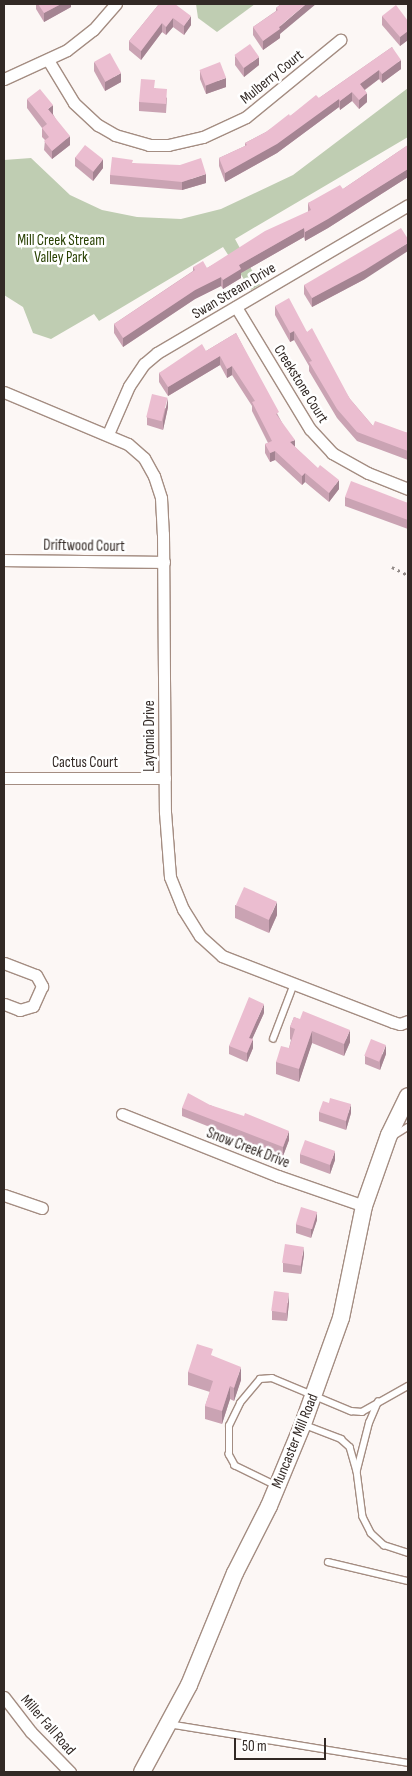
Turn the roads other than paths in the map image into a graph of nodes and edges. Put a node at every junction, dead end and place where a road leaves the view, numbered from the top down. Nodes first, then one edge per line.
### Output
1 (116, 4) edge
2 (340, 40) dead end
3 (48, 60) junction
4 (4, 79) edge
5 (408, 206) edge
6 (236, 307) junction
7 (4, 392) edge
8 (108, 434) junction
9 (408, 489) edge
10 (4, 560) edge
11 (164, 562) junction
12 (4, 778) edge
13 (165, 778) junction
14 (4, 963) edge
15 (294, 984) junction
16 (4, 1004) edge
17 (408, 1021) edge
18 (273, 1039) dead end
19 (408, 1096) edge
20 (122, 1114) dead end
21 (408, 1127) edge
22 (386, 1142) junction
23 (4, 1194) edge
24 (364, 1206) junction
25 (42, 1208) dead end
26 (408, 1386) edge
27 (314, 1395) junction
28 (379, 1400) junction
29 (303, 1424) junction
30 (357, 1471) junction
31 (277, 1486) junction
32 (408, 1553) edge
33 (328, 1562) dead end
34 (408, 1581) edge
35 (4, 1697) edge
36 (168, 1724) junction
37 (408, 1763) edge
38 (70, 1772) edge
39 (142, 1772) edge

1 - 3 street
2 - 3 street, Mulberry Court
3 - 4 street
5 - 6 street, Swan Stream Drive
6 - 8 street, Swan Stream Drive
6 - 9 street, Creekstone Court
7 - 8 street, Laytonia Drive
8 - 11 street, Laytonia Drive
10 - 11 street, Driftwood Court
11 - 13 street, Laytonia Drive
12 - 13 street, Cactus Court
13 - 15 street, Laytonia Drive
14 - 16 street
15 - 17 street, Laytonia Drive
15 - 18 lane
19 - 22 main road, Muncaster Mill Road
20 - 24 street, Snow Creek Drive
21 - 22 lane
22 - 24 main road, Muncaster Mill Road
23 - 25 street
24 - 27 main road, Muncaster Mill Road
26 - 28 lane
27 - 28 lane
27 - 29 main road, Muncaster Mill Road
27 - 31 lane
28 - 30 lane
29 - 30 lane
29 - 31 main road, Muncaster Mill Road
30 - 32 lane
31 - 36 main road, Muncaster Mill Road
33 - 34 lane
35 - 38 street, Miller Fall Road
36 - 37 lane
36 - 39 main road, Muncaster Mill Road

